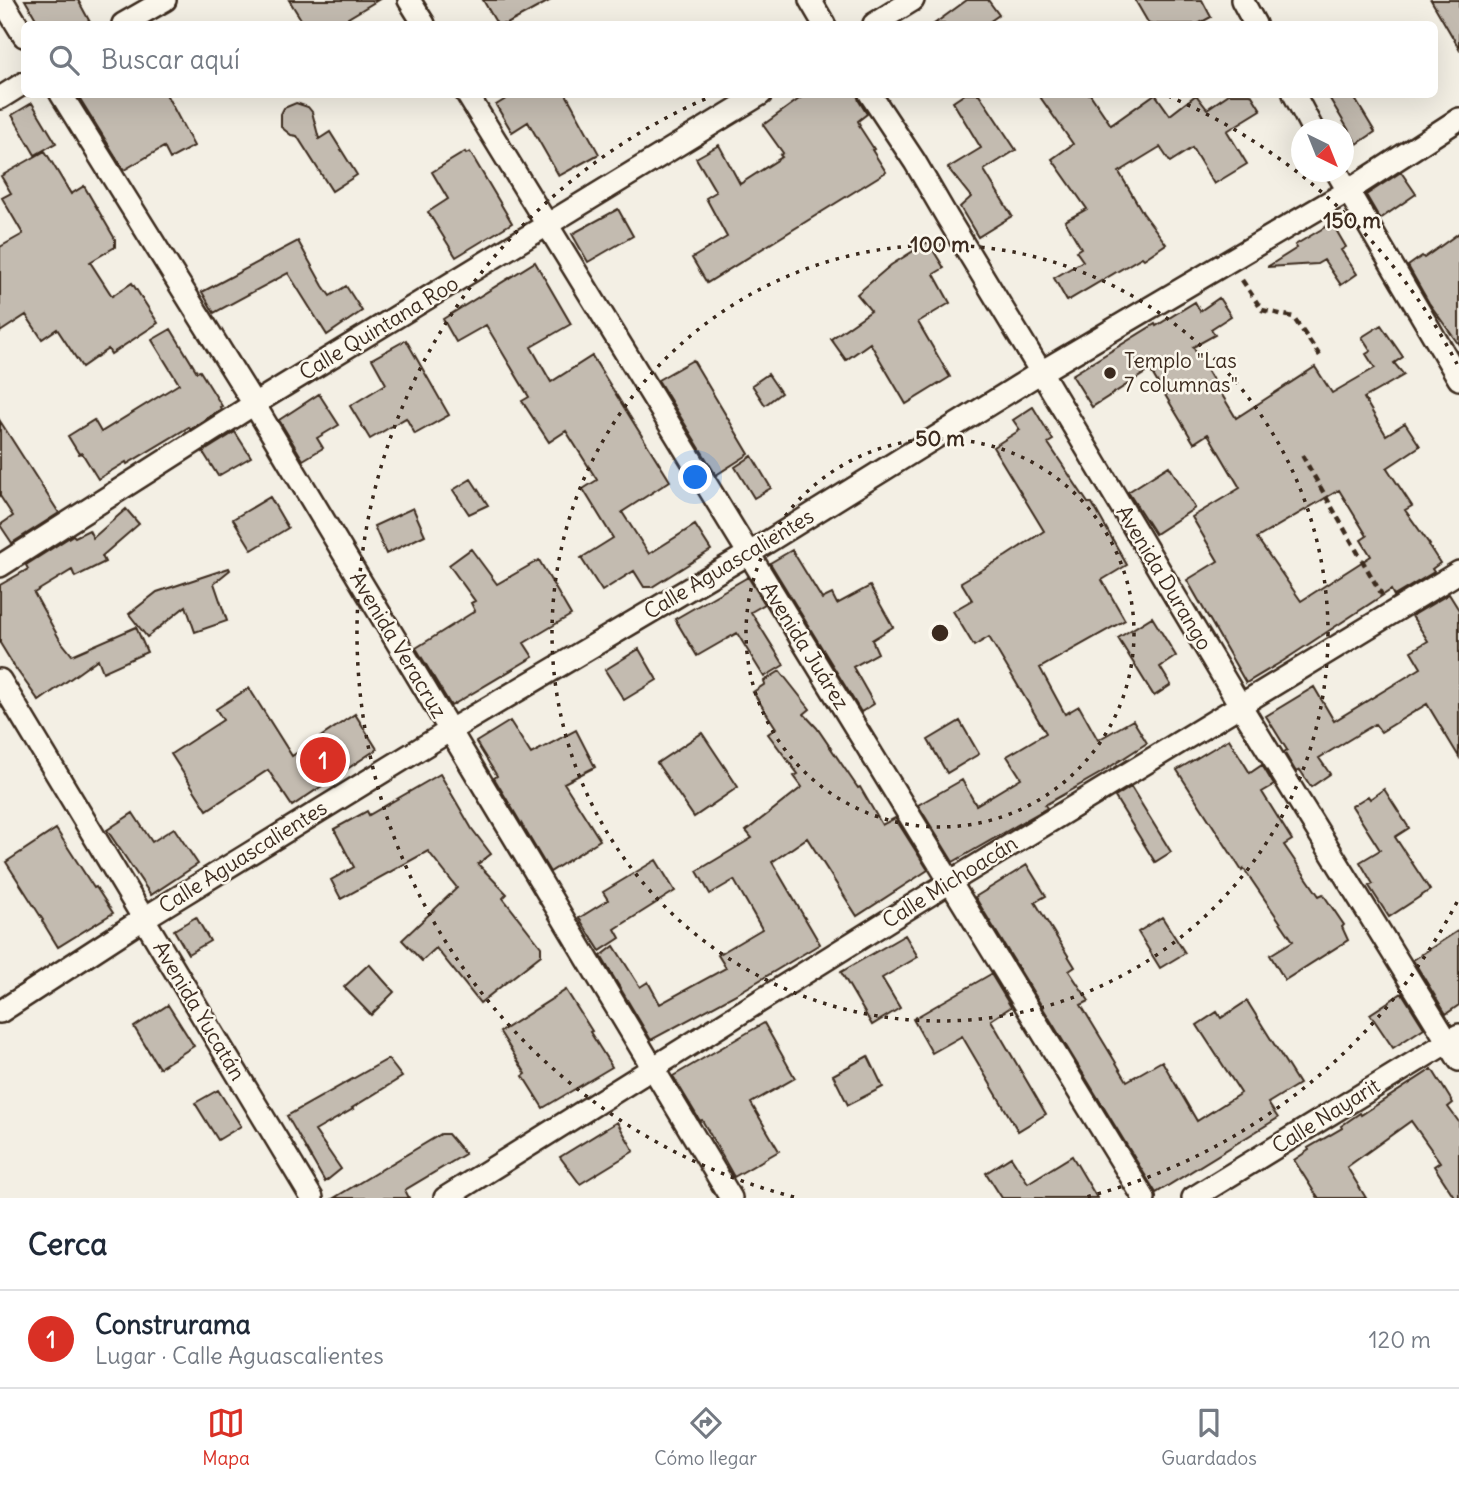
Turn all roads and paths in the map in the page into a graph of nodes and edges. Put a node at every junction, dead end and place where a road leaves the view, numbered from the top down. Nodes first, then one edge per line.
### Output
1 (2, 0) edge
2 (165, 0) edge
3 (409, 0) edge
4 (810, 0) edge
5 (913, 0) edge
6 (1242, 0) edge
7 (128, 21) edge
8 (422, 21) edge
9 (822, 21) edge
10 (879, 21) edge
11 (1253, 21) edge
12 (21, 31) edge
13 (21, 85) edge
14 (0, 98) edge
15 (63, 98) edge
16 (469, 98) edge
17 (755, 98) edge
18 (873, 98) edge
19 (1296, 98) edge
20 (1308, 119) edge
21 (1459, 119) edge
22 (1343, 182) edge
23 (1348, 191) junction
24 (547, 226) junction
25 (1230, 261) junction
26 (1320, 356) dead end
27 (1041, 372) junction
28 (1459, 379) edge
29 (254, 404) junction
30 (1302, 455) dead end
31 (748, 554) junction
32 (0, 566) edge
33 (1459, 572) edge
34 (1392, 614) junction
35 (0, 680) edge
36 (1240, 705) junction
37 (449, 731) junction
38 (950, 882) junction
39 (143, 919) junction
40 (0, 1012) edge
41 (1453, 1038) edge
42 (1459, 1060) edge
43 (653, 1068) junction
44 (312, 1198) edge
45 (445, 1198) edge
46 (731, 1198) edge
47 (1144, 1198) edge
48 (1193, 1198) edge

1 - 12 street
2 - 7 street
3 - 8 street
4 - 9 street
5 - 10 street
6 - 11 street
13 - 14 street
15 - 29 street, Avenida Veracruz
16 - 24 street, Avenida Juárez
17 - 24 street, Calle Quintana Roo
18 - 27 street, Avenida Durango
19 - 20 street
21 - 23 street, Calle Aguascalientes
22 - 23 street
23 - 25 street, Calle Aguascalientes
23 - 28 street
24 - 29 street, Calle Quintana Roo
24 - 31 street, Avenida Juárez
25 - 26 path
25 - 27 street, Calle Aguascalientes
27 - 31 street, Calle Aguascalientes
27 - 36 street, Avenida Durango
29 - 32 street, Calle Quintana Roo
29 - 37 street, Avenida Veracruz
30 - 34 path
31 - 37 street, Calle Aguascalientes
31 - 38 street, Avenida Juárez
33 - 34 street, Calle Michoacán
34 - 36 street, Calle Michoacán
35 - 39 street, Avenida Yucatán
36 - 38 street, Calle Michoacán
36 - 41 street, Avenida Durango
37 - 39 street, Calle Aguascalientes
37 - 43 street, Avenida Veracruz
38 - 43 street, Calle Michoacán
38 - 47 street, Avenida Juárez
39 - 40 street, Calle Aguascalientes
39 - 44 street, Avenida Yucatán
41 - 42 street, Avenida Durango
41 - 48 street, Calle Nayarit
43 - 45 street, Calle Michoacán
43 - 46 street, Avenida Veracruz

